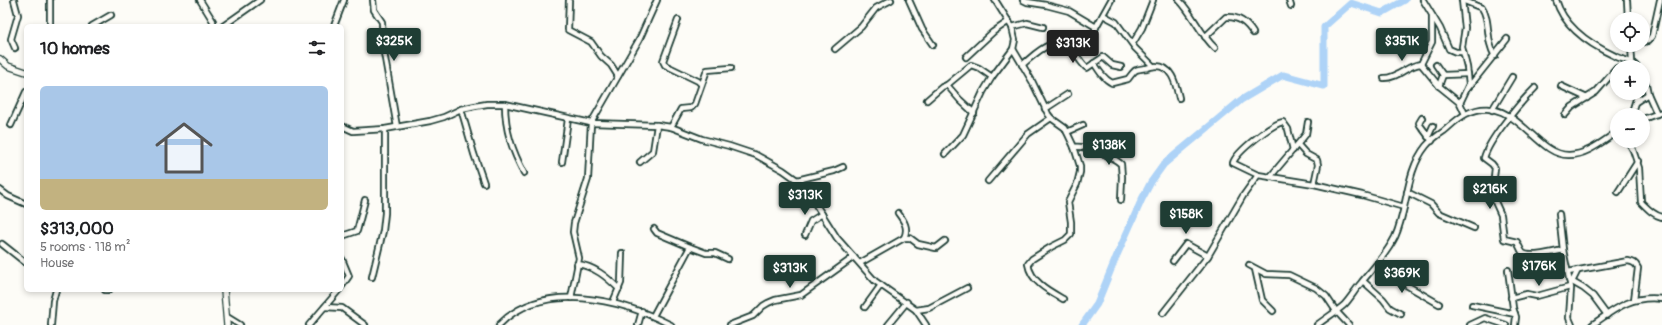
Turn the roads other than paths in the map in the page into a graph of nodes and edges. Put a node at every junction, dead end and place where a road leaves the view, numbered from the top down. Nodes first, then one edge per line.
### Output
1 (14, 0) edge
2 (50, 0) edge
3 (200, 0) edge
4 (260, 0) edge
5 (344, 0) edge
6 (373, 0) edge
7 (569, 0) edge
8 (657, 0) edge
9 (890, 0) edge
10 (909, 0) edge
11 (995, 0) edge
12 (1111, 0) edge
13 (1152, 0) edge
14 (1179, 0) edge
15 (1289, 0) edge
16 (1423, 0) edge
17 (1462, 0) edge
18 (1556, 0) edge
19 (1627, 0) edge
20 (1660, 0) edge
21 (1026, 1) edge
22 (1291, 6) dead end
23 (1628, 12) edge
24 (111, 15) dead end
25 (1103, 15) junction
26 (1432, 16) junction
27 (678, 20) dead end
28 (1009, 21) junction
29 (50, 24) edge
30 (95, 24) edge
31 (213, 24) edge
32 (226, 24) edge
33 (335, 24) edge
34 (1012, 27) junction
35 (1043, 27) dead end
36 (1096, 27) junction
37 (1253, 33) dead end
38 (1205, 37) junction
39 (1650, 38) edge
40 (1507, 39) dead end
41 (1133, 44) junction
42 (933, 45) dead end
43 (15, 48) dead end
44 (1069, 48) junction
45 (1215, 48) dead end
46 (835, 49) dead end
47 (1013, 49) junction
48 (1463, 52) junction
49 (1495, 56) junction
50 (966, 57) dead end
51 (0, 59) edge
52 (1620, 59) joint
53 (1624, 60) edge
54 (1094, 63) junction
55 (1421, 64) junction
56 (1022, 65) junction
57 (1436, 65) dead end
58 (1153, 66) junction
59 (1120, 67) dead end
60 (731, 68) dead end
61 (24, 71) edge
62 (1468, 74) junction
63 (1443, 75) junction
64 (618, 76) junction
65 (1610, 76) edge
66 (992, 77) junction
67 (1512, 77) dead end
68 (1384, 78) dead end
69 (701, 84) junction
70 (947, 85) junction
71 (1439, 86) junction
72 (1561, 86) dead end
73 (1468, 88) junction
74 (1535, 88) dead end
75 (1068, 94) dead end
76 (24, 96) edge
77 (1650, 97) edge
78 (1179, 98) dead end
79 (1587, 98) junction
80 (927, 100) dead end
81 (1639, 100) edge
82 (1636, 102) joint
83 (1460, 103) junction
84 (505, 104) junction
85 (1634, 108) edge
86 (461, 109) junction
87 (1045, 109) junction
88 (1492, 110) junction
89 (974, 113) junction
90 (1660, 113) edge
91 (1465, 114) junction
92 (1511, 116) junction
93 (1565, 116) dead end
94 (1650, 117) edge
95 (1051, 118) junction
96 (1422, 118) dead end
97 (568, 119) junction
98 (1308, 122) dead end
99 (591, 123) junction
100 (11, 125) dead end
101 (657, 125) junction
102 (1083, 125) dead end
103 (1432, 126) dead end
104 (344, 127) edge
105 (397, 127) junction
106 (671, 127) junction
107 (385, 129) junction
108 (1067, 132) junction
109 (1610, 136) edge
110 (1430, 139) junction
111 (1298, 145) junction
112 (1074, 147) junction
113 (1632, 148) edge
114 (1293, 150) junction
115 (945, 154) dead end
116 (1638, 161) junction
117 (562, 162) dead end
118 (640, 162) dead end
119 (843, 167) dead end
120 (524, 173) dead end
121 (1258, 175) junction
122 (1270, 177) junction
123 (797, 180) junction
124 (988, 181) dead end
125 (484, 183) dead end
126 (1314, 184) junction
127 (0, 190) edge
128 (1408, 192) junction
129 (1618, 192) dead end
130 (365, 200) dead end
131 (1121, 200) dead end
132 (24, 203) edge
133 (1404, 208) junction
134 (898, 213) dead end
135 (822, 214) junction
136 (1559, 214) dead end
137 (1662, 217) edge
138 (1474, 228) dead end
139 (654, 229) dead end
140 (344, 235) edge
141 (806, 235) dead end
142 (904, 238) junction
143 (945, 241) dead end
144 (2, 244) dead end
145 (690, 247) junction
146 (1563, 250) junction
147 (622, 253) dead end
148 (1208, 256) junction
149 (854, 257) junction
150 (728, 259) dead end
151 (24, 261) edge
152 (1173, 261) dead end
153 (860, 263) junction
154 (344, 264) edge
155 (577, 264) junction
156 (1249, 265) dead end
157 (1375, 267) junction
158 (1255, 269) junction
159 (1508, 270) dead end
160 (1578, 270) junction
161 (1568, 272) junction
162 (372, 277) dead end
163 (1363, 281) junction
164 (344, 283) edge
165 (1570, 283) junction
166 (881, 286) junction
167 (967, 288) dead end
168 (619, 289) junction
169 (55, 292) edge
170 (224, 292) edge
171 (337, 292) edge
172 (571, 298) junction
173 (1511, 298) junction
174 (1063, 299) dead end
175 (1662, 299) edge
176 (1634, 300) junction
177 (613, 302) junction
178 (906, 302) junction
179 (1439, 304) dead end
180 (1472, 305) dead end
181 (325, 306) junction
182 (864, 307) dead end
183 (916, 310) junction
184 (642, 311) junction
185 (1273, 311) dead end
186 (1336, 311) junction
187 (1163, 313) dead end
188 (1402, 314) dead end
189 (1515, 314) junction
190 (1607, 315) junction
191 (653, 316) junction
192 (227, 317) junction
193 (51, 325) edge
194 (227, 325) edge
195 (240, 325) edge
196 (309, 325) edge
197 (365, 325) edge
198 (499, 325) edge
199 (638, 325) edge
200 (670, 325) edge
201 (730, 325) edge
202 (888, 325) edge
203 (926, 325) edge
204 (1317, 325) edge
205 (1349, 325) edge
206 (1470, 325) edge
207 (1506, 325) edge
208 (1515, 325) edge
209 (1572, 325) edge
210 (1592, 325) edge

1 - 43 street
2 - 29 street
3 - 31 street
4 - 32 street
5 - 33 street
6 - 105 street
7 - 64 street
8 - 64 street
9 - 46 street
10 - 42 street
11 - 28 street
12 - 25 street
13 - 41 street
14 - 38 street
15 - 22 street
16 - 26 street
17 - 48 street
17 - 49 street
18 - 52 street
19 - 23 street
20 - 39 street
21 - 36 street
24 - 30 street
25 - 36 street
25 - 41 street
26 - 48 street
26 - 55 street
27 - 69 street
28 - 34 street
28 - 50 street
34 - 35 street
34 - 47 street
36 - 44 street
37 - 38 street
38 - 45 street
40 - 49 street
41 - 58 street
44 - 54 street
44 - 56 street
47 - 56 street
47 - 66 street
48 - 62 street
49 - 73 street
51 - 61 street
52 - 53 street
54 - 58 street
54 - 59 street
55 - 68 street
55 - 71 street
56 - 87 street
57 - 63 street
58 - 78 street
60 - 69 street
62 - 63 street
62 - 73 street
63 - 71 street
64 - 99 street
65 - 79 street
66 - 70 street
66 - 89 street
67 - 88 street
69 - 106 street
70 - 80 street
70 - 89 street
71 - 83 street
72 - 79 street
73 - 83 street
74 - 92 street
75 - 87 street
76 - 100 street
77 - 90 street
79 - 93 street
81 - 82 street
82 - 85 street
83 - 91 street
84 - 86 street
84 - 97 street
84 - 120 street
86 - 105 street
86 - 125 street
87 - 95 street
88 - 91 street
88 - 92 street
89 - 115 street
90 - 94 street
91 - 110 street
92 - 109 street
92 - 146 street
95 - 108 street
95 - 124 street
96 - 110 street
97 - 99 street
97 - 117 street
98 - 111 street
99 - 101 street
99 - 155 street
101 - 106 street
101 - 118 street
102 - 108 street
103 - 110 street
104 - 107 street
105 - 107 street
106 - 123 street
107 - 162 street
108 - 112 street
110 - 128 street
111 - 114 street
111 - 126 street
112 - 131 street
112 - 174 street
113 - 116 street
114 - 121 street
114 - 122 street
116 - 129 street
116 - 137 street
119 - 123 street
121 - 122 street
121 - 148 street
122 - 126 street
123 - 135 street
126 - 133 street
127 - 132 street
128 - 133 street
128 - 138 street
130 - 140 street
133 - 157 street
134 - 142 street
135 - 141 street
135 - 149 street
136 - 146 street
139 - 145 street
142 - 143 street
142 - 153 street
144 - 151 street
145 - 150 street
145 - 191 street
146 - 161 street
147 - 168 street
148 - 152 street
148 - 187 street
149 - 153 street
149 - 201 street
153 - 166 street
154 - 164 street
155 - 168 street
155 - 172 street
156 - 158 street
157 - 163 street
157 - 179 street
158 - 185 street
158 - 186 street
159 - 173 street
160 - 161 street
160 - 165 street
160 - 176 street
161 - 165 street
163 - 186 street
163 - 188 street
165 - 173 street
165 - 190 street
165 - 209 street
166 - 178 street
166 - 182 street
167 - 183 street
168 - 177 street
169 - 193 street
170 - 192 street
171 - 181 street
172 - 177 street
172 - 198 street
173 - 189 street
175 - 176 street
176 - 190 street
177 - 184 street
178 - 183 street
178 - 202 street
180 - 189 street
181 - 196 street
181 - 197 street
183 - 203 street
184 - 191 street
184 - 199 street
186 - 204 street
186 - 205 street
189 - 208 street
190 - 210 street
191 - 200 street
192 - 194 street
192 - 195 street
206 - 207 street

